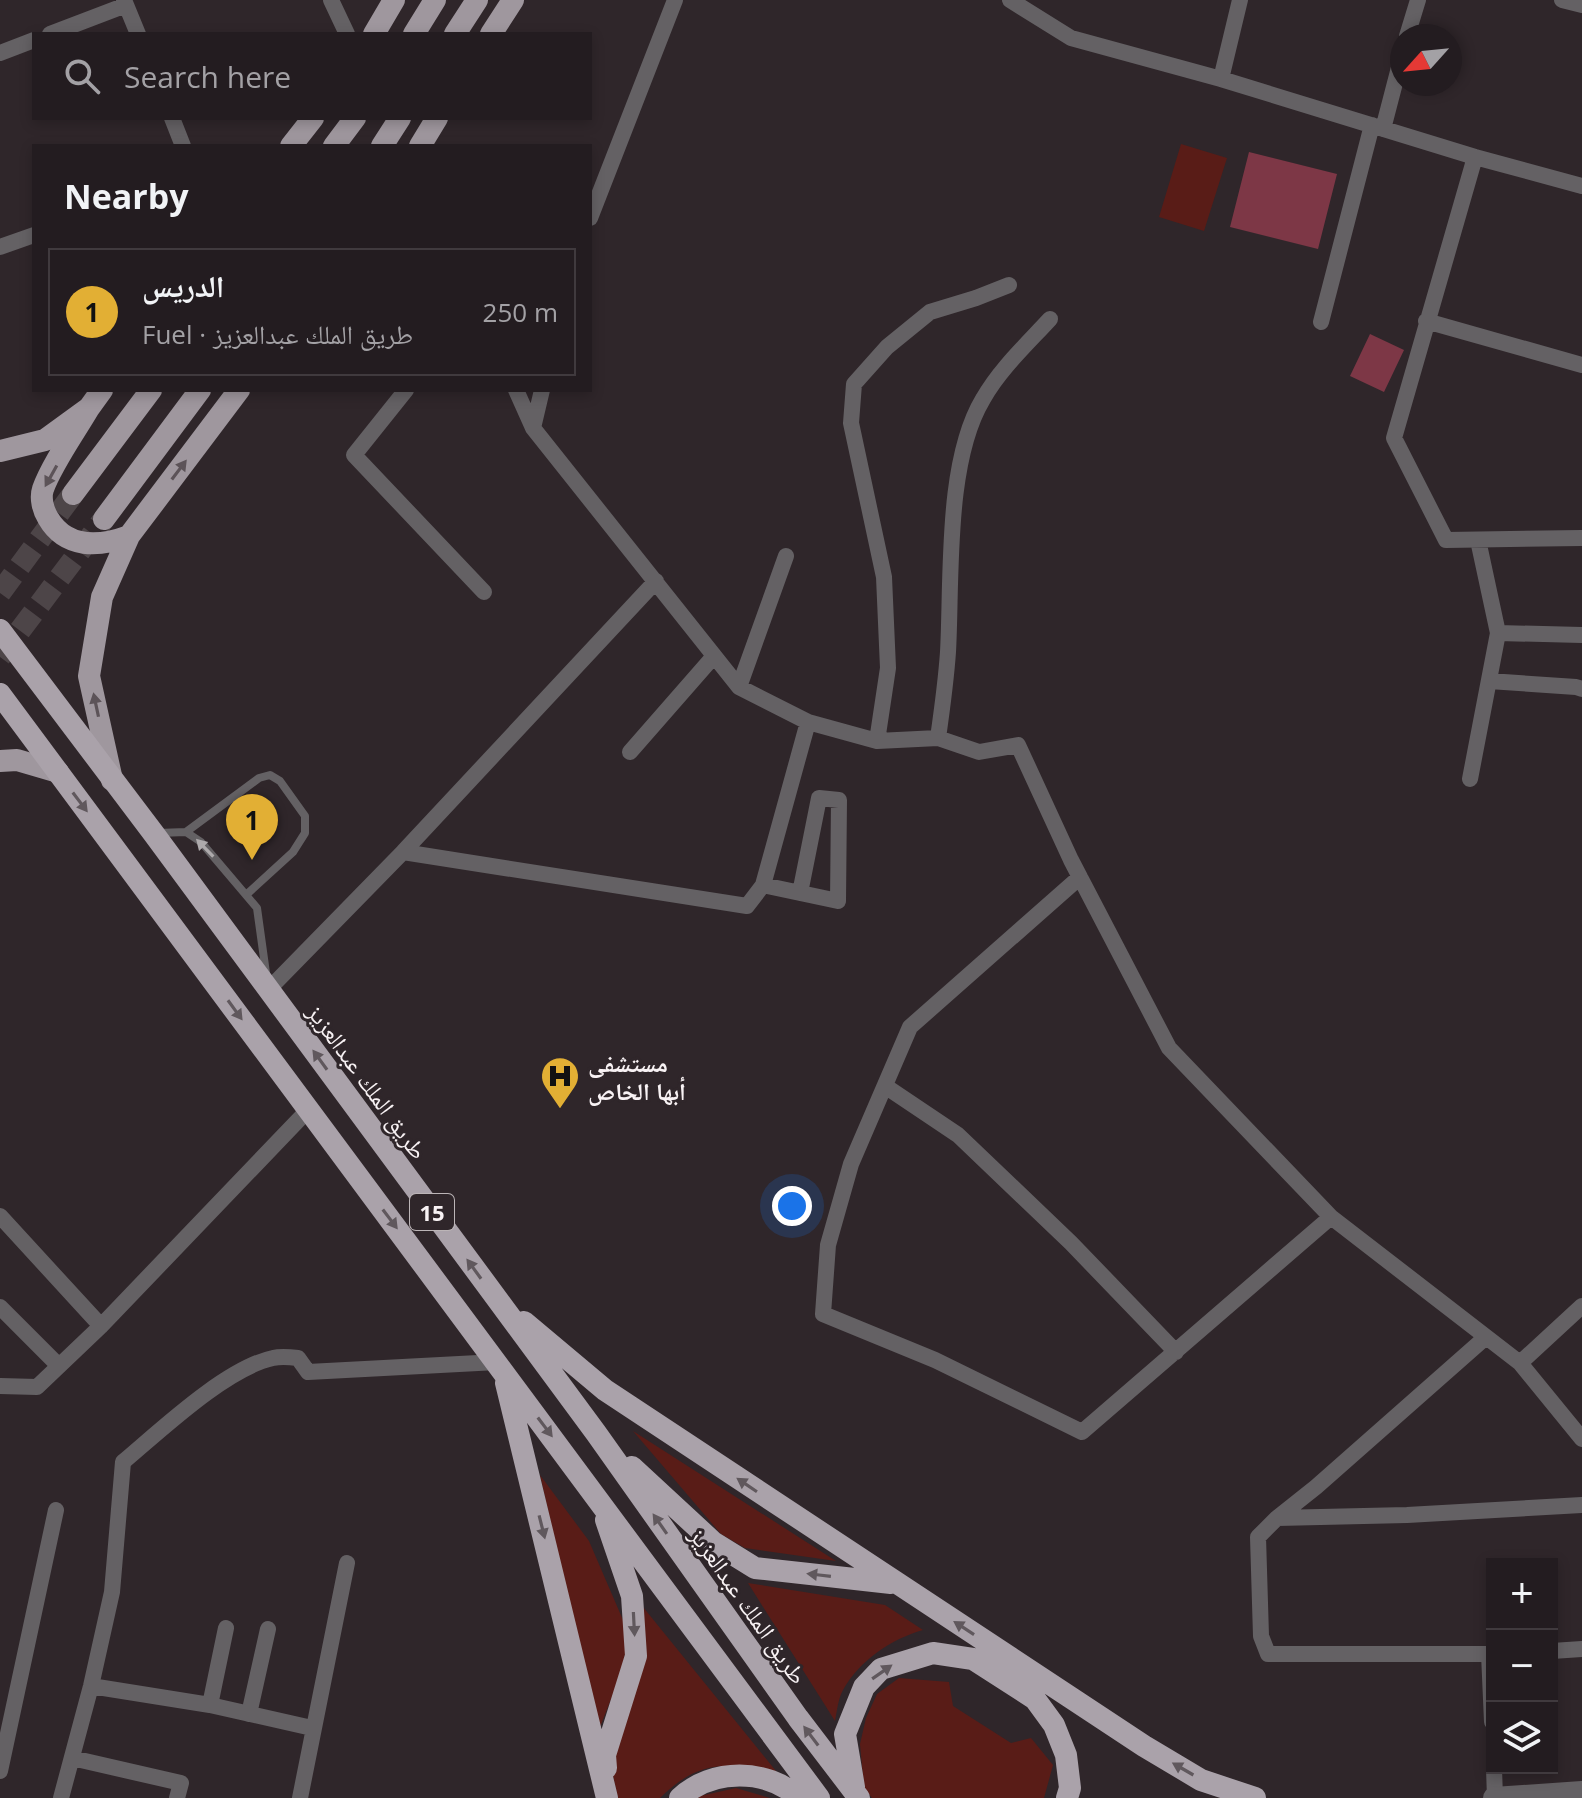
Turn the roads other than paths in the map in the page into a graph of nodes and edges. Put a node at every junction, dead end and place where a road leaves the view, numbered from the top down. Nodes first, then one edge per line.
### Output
1 (331, 0) edge
2 (394, 0) edge
3 (435, 0) edge
4 (477, 0) edge
5 (513, 0) edge
6 (675, 0) edge
7 (1010, 0) edge
8 (1240, 0) edge
9 (1418, 0) edge
10 (1562, 0) edge
11 (125, 2) edge
12 (1582, 5) edge
13 (1411, 24) edge
14 (55, 32) edge
15 (137, 32) edge
16 (346, 32) edge
17 (375, 32) edge
18 (415, 32) edge
19 (456, 32) edge
20 (492, 32) edge
21 (32, 41) edge
22 (0, 53) edge
23 (1221, 79) junction
24 (1390, 90) edge
25 (173, 120) edge
26 (311, 120) edge
27 (354, 120) edge
28 (399, 120) edge
29 (436, 120) edge
30 (1377, 127) junction
31 (182, 144) edge
32 (293, 144) edge
33 (336, 144) edge
34 (383, 144) edge
35 (421, 144) edge
36 (1475, 157) junction
37 (1582, 186) edge
38 (592, 213) edge
39 (32, 236) edge
40 (0, 247) edge
41 (1009, 285) dead end
42 (1050, 319) dead end
43 (1426, 321) junction
44 (1321, 322) dead end
45 (1582, 365) edge
46 (150, 392) edge
47 (199, 392) edge
48 (237, 392) edge
49 (404, 392) edge
50 (517, 392) edge
51 (542, 392) edge
52 (96, 399) edge
53 (533, 428) junction
54 (0, 451) edge
55 (73, 494) tunnel mouth
56 (104, 519) tunnel mouth
57 (129, 536) junction
58 (1582, 538) edge
59 (1478, 540) junction
60 (786, 556) dead end
61 (656, 581) junction
62 (484, 592) dead end
63 (0, 630) edge
64 (1498, 633) junction
65 (1582, 635) edge
66 (714, 656) junction
67 (1489, 681) junction
68 (739, 687) junction
69 (1582, 689) edge
70 (0, 694) edge
71 (808, 722) junction
72 (938, 738) junction
73 (877, 741) junction
74 (630, 752) dead end
75 (0, 761) edge
76 (58, 772) junction
77 (1470, 779) dead end
78 (113, 782) junction
79 (186, 832) junction
80 (154, 834) junction
81 (403, 852) junction
82 (1080, 877) junction
83 (763, 885) junction
84 (800, 893) junction
85 (246, 895) junction
86 (268, 990) junction
87 (885, 1086) junction
88 (308, 1110) junction
89 (0, 1216) edge
90 (1331, 1217) junction
91 (496, 1298) junction
92 (1582, 1306) edge
93 (0, 1307) edge
94 (101, 1326) junction
95 (1486, 1337) junction
96 (1176, 1352) junction
97 (1520, 1363) junction
98 (59, 1366) junction
99 (499, 1366) junction
100 (0, 1386) edge
101 (596, 1433) junction
102 (1582, 1439) edge
103 (597, 1496) junction
104 (1582, 1505) edge
105 (56, 1510) dead end
106 (1277, 1518) junction
107 (347, 1563) dead end
108 (897, 1584) junction
109 (226, 1628) dead end
110 (268, 1629) dead end
111 (1582, 1649) edge
112 (1558, 1651) edge
113 (1486, 1654) edge
114 (91, 1686) junction
115 (210, 1705) junction
116 (249, 1714) junction
117 (312, 1728) junction
118 (72, 1758) junction
119 (0, 1771) edge
120 (1494, 1774) edge
121 (1582, 1792) edge
122 (857, 1795) edge
123 (61, 1798) edge
124 (177, 1798) edge
125 (300, 1798) edge
126 (608, 1798) edge
127 (680, 1798) edge
128 (799, 1798) edge
129 (819, 1798) edge
130 (1067, 1798) edge
131 (1255, 1798) edge
132 (1495, 1798) edge

1 - 16 street
2 - 17 main road
3 - 18 main road
4 - 19 main road
5 - 20 main road
6 - 38 street
7 - 23 street
8 - 23 street
9 - 13 street
10 - 12 street
11 - 14 street
11 - 15 street
21 - 22 street
23 - 30 street
24 - 30 street
25 - 31 street
26 - 32 main road
27 - 33 main road
28 - 34 main road
29 - 35 main road
30 - 36 street
30 - 44 street
36 - 37 street
36 - 43 street
39 - 40 street
41 - 73 street
42 - 72 street
43 - 45 street
43 - 59 street
46 - 55 main road
47 - 56 main road
57 -> 48 main road
49 - 62 street
50 - 53 street
51 - 53 street
52 - 54 main road
52 -> 57 main road
53 - 61 street
78 -> 57 main road
58 - 59 street
59 - 64 street
60 - 68 street
61 - 66 street
61 - 81 street
63 - 78 highway, طريق الملك عبدالعزيز / 15
64 - 65 street
64 - 67 street
66 - 68 street
66 - 74 street
67 - 69 street
67 - 77 street
68 - 71 street
70 - 76 highway, 15
71 - 73 street
71 - 83 street
72 - 73 street
72 - 82 street
75 - 76 main road
76 -> 88 highway, 15
78 - 80 highway, طريق الملك عبدالعزيز / 15
79 - 80 lane
85 -> 79 lane
79 - 85 lane
80 - 86 highway, طريق الملك عبدالعزيز / 15
81 - 83 street
81 - 86 street
82 - 87 street
82 - 90 street
83 - 84 street
84 - 84 street
85 - 86 lane
91 -> 86 highway, طريق الملك عبدالعزيز / 15
87 - 96 street
87 - 96 street
88 - 94 street
88 -> 99 highway, 15
89 - 94 street
90 - 95 street
90 - 96 street
91 - 101 highway, طريق الملك عبدالعزيز / 15
108 -> 91 highway
92 - 97 street
93 - 98 street
94 - 98 street
95 - 97 street
95 - 106 street
97 - 102 street
98 - 100 street
99 -> 103 highway, 15
99 - 114 street
99 -> 126 highway
108 -> 101 highway
122 -> 101 highway, طريق الملك عبدالعزيز / 15
103 -> 126 highway
103 - 129 highway, 15
104 - 106 street
105 - 119 street
106 - 113 street
107 - 117 street
131 -> 108 highway
109 - 115 street
110 - 116 street
111 - 112 street
114 - 115 street
114 - 118 street
115 - 116 street
116 - 117 street
117 - 125 street
118 - 123 street
118 - 124 street
120 - 132 street
121 - 132 street
122 -> 130 highway
127 - 128 highway

